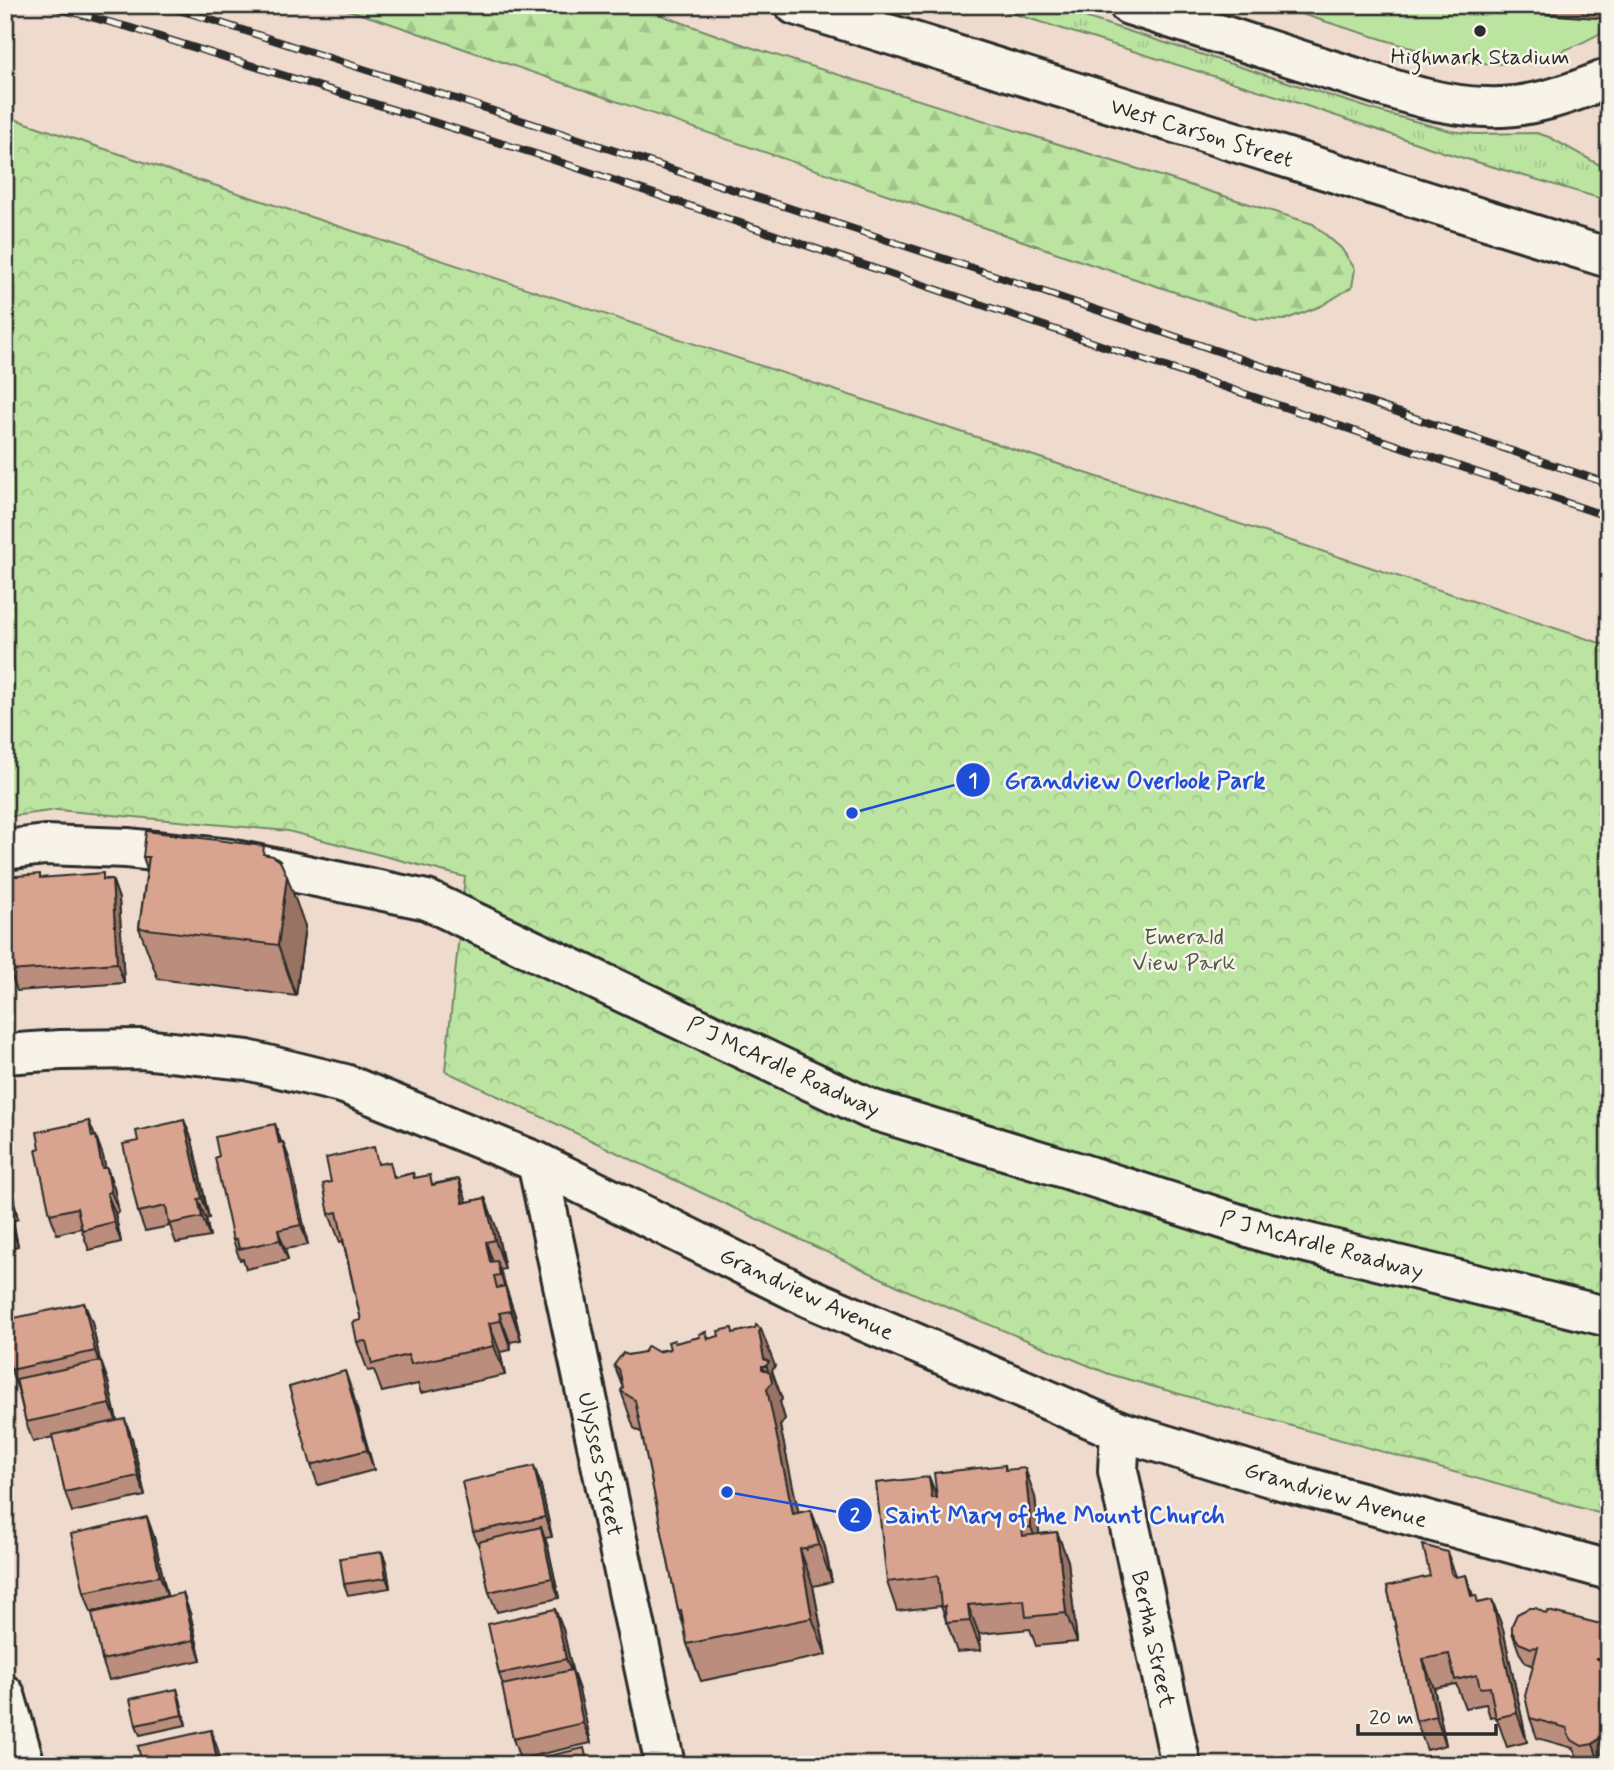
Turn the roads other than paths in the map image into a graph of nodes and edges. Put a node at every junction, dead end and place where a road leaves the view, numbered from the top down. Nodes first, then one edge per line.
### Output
1 (795, 5) edge
2 (1129, 5) edge
3 (1609, 78) edge
4 (1609, 258) edge
5 (5, 850) edge
6 (5, 1054) edge
7 (537, 1163) junction
8 (1609, 1317) edge
9 (1120, 1431) junction
10 (1609, 1570) edge
11 (5, 1695) edge
12 (25, 1765) edge
13 (665, 1765) edge
14 (1181, 1765) edge

1 - 4 street, West Carson Street
2 - 3 street
5 - 8 street, P J McArdle Roadway
6 - 7 street, Grandview Avenue
7 - 9 street, Grandview Avenue
7 - 13 street, Ulysses Street
9 - 10 street, Grandview Avenue
9 - 14 street, Bertha Street
11 - 12 street

